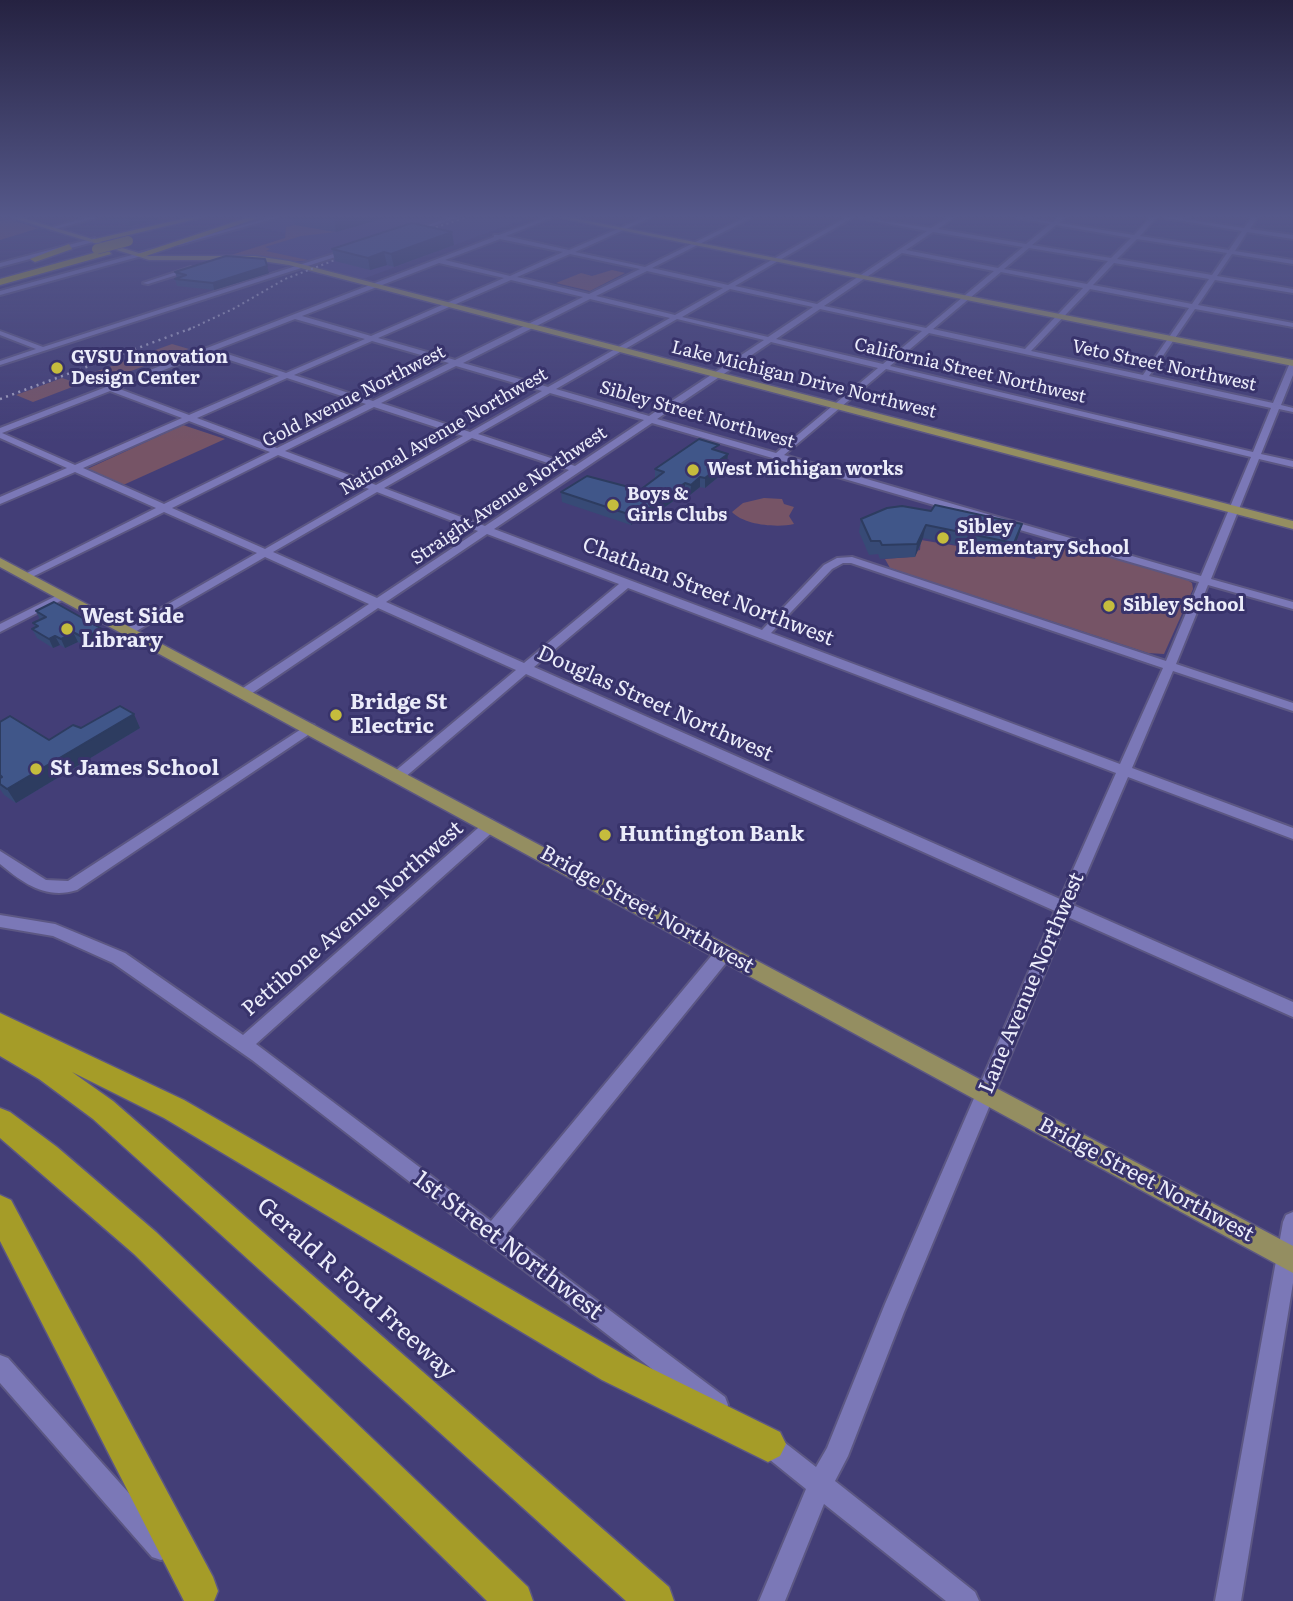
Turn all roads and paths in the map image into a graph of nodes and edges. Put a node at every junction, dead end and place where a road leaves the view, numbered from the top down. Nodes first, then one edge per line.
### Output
1 (217, 293) edge
2 (353, 293) edge
3 (397, 293) edge
4 (476, 293) edge
5 (576, 293) edge
6 (597, 293) edge
7 (718, 293) edge
8 (755, 293) edge
9 (838, 293) edge
10 (938, 293) edge
11 (972, 293) edge
12 (1082, 293) edge
13 (1124, 293) edge
14 (1204, 293) edge
15 (590, 296) junction
16 (965, 298) junction
17 (447, 305) junction
18 (817, 306) junction
19 (1195, 306) junction
20 (293, 316) junction
21 (675, 317) junction
22 (1059, 317) junction
23 (1293, 325) edge
24 (528, 327) junction
25 (927, 330) junction
26 (0, 333) edge
27 (373, 338) junction
28 (769, 339) junction
29 (1172, 339) junction
30 (43, 349) junction
31 (207, 350) junction
32 (618, 350) junction
33 (1026, 352) junction
34 (457, 362) junction
35 (0, 363) edge
36 (1293, 364) edge
37 (884, 366) junction
38 (716, 375) junction
39 (286, 376) junction
40 (1145, 377) junction
41 (109, 388) junction
42 (550, 389) junction
43 (373, 405) junction
44 (838, 405) junction
45 (1278, 407) junction
46 (1293, 410) edge
47 (652, 418) junction
48 (189, 419) junction
49 (0, 433) edge
50 (470, 436) junction
51 (279, 452) junction
52 (779, 455) junction
53 (1256, 455) junction
54 (1293, 464) edge
55 (77, 468) junction
56 (576, 469) junction
57 (378, 489) junction
58 (0, 501) edge
59 (166, 508) junction
60 (1234, 510) junction
61 (1293, 525) edge
62 (486, 530) junction
63 (266, 552) junction
64 (0, 562) edge
65 (26, 576) junction
66 (1205, 580) junction
67 (627, 583) junction
68 (62, 596) junction
69 (379, 602) junction
70 (1293, 606) edge
71 (0, 629) edge
72 (129, 631) junction
73 (764, 634) junction
74 (1170, 665) junction
75 (526, 667) junction
76 (244, 692) junction
77 (1293, 707) edge
78 (309, 728) junction
79 (1124, 769) junction
80 (398, 775) junction
81 (491, 824) junction
82 (1293, 834) edge
83 (0, 856) edge
84 (1064, 907) junction
85 (0, 921) edge
86 (724, 953) junction
87 (1293, 1010) edge
88 (0, 1024) edge
89 (0, 1042) edge
90 (243, 1045) junction
91 (986, 1093) junction
92 (0, 1121) edge
93 (0, 1210) edge
94 (1293, 1222) edge
95 (493, 1234) junction
96 (1290, 1258) edge
97 (0, 1366) edge
98 (768, 1444) junction
99 (820, 1484) junction
100 (203, 1596) edge
101 (514, 1601) edge
102 (655, 1601) edge
103 (772, 1601) edge
104 (966, 1601) edge
105 (1228, 1601) edge

1 - 30 street
2 - 20 street
3 - 17 main road, Lake Michigan Drive Northwest
4 - 17 street
5 - 15 street, California Street Northwest
6 - 15 street, Gold Avenue Northwest
7 - 21 street, National Avenue Northwest
8 - 18 street, Veto Street Northwest
9 - 18 street, Straight Avenue Northwest
10 - 16 main road
11 - 16 street
12 - 22 street
13 - 19 street
14 - 19 street
15 - 21 street, California Street Northwest
15 - 24 street, Gold Avenue Northwest
16 - 22 main road
16 - 25 street
17 - 24 main road, Lake Michigan Drive Northwest
17 - 27 street
18 - 25 street, Veto Street Northwest
18 - 28 street, Straight Avenue Northwest
19 - 23 street
19 - 29 street
20 - 27 street, Sibley Street Northwest
20 - 31 street
21 - 28 street, California Street Northwest
21 - 32 street, National Avenue Northwest
22 - 29 main road
22 - 33 street
24 - 32 main road, Lake Michigan Drive Northwest
24 - 34 street, Gold Avenue Northwest
25 - 33 street, Veto Street Northwest
25 - 37 street
26 - 30 street
27 - 34 street, Sibley Street Northwest
27 - 39 street
28 - 37 street, California Street Northwest
28 - 38 street, Straight Avenue Northwest
29 - 36 main road
29 - 40 street
30 - 35 street
31 - 39 street
31 - 41 street
32 - 38 main road, Lake Michigan Drive Northwest
32 - 42 street, National Avenue Northwest
33 - 40 street, Veto Street Northwest
34 - 42 street, Sibley Street Northwest
34 - 43 street, Gold Avenue Northwest
36 - 45 street, Lane Avenue Northwest
37 - 44 street
37 - 53 street, California Street Northwest
38 - 44 main road, Lake Michigan Drive Northwest
38 - 47 street, Straight Avenue Northwest
39 - 43 street
39 - 48 street
40 - 45 street, Veto Street Northwest
41 - 48 street, Chatham Street Northwest
41 - 49 street
42 - 47 street, Sibley Street Northwest
42 - 50 street, National Avenue Northwest
43 - 50 street
43 - 51 street, Gold Avenue Northwest
44 - 52 street
44 - 60 main road, Lake Michigan Drive Northwest
45 - 46 street, Veto Street Northwest
45 - 53 street, Lane Avenue Northwest
47 - 52 street, Sibley Street Northwest
47 - 56 street, Straight Avenue Northwest
48 - 51 street, Chatham Street Northwest
48 - 55 street
49 - 55 street, Douglas Street Northwest
50 - 56 street
50 - 57 street, National Avenue Northwest
51 - 57 street, Chatham Street Northwest
51 - 59 street, Gold Avenue Northwest
52 - 66 street, Sibley Street Northwest
53 - 54 street, California Street Northwest
53 - 60 street, Lane Avenue Northwest
55 - 58 street
55 - 59 street, Douglas Street Northwest
56 - 62 street, Straight Avenue Northwest
57 - 62 street, Chatham Street Northwest
57 - 63 street, National Avenue Northwest
59 - 63 street, Douglas Street Northwest
59 - 65 street, Gold Avenue Northwest
60 - 61 main road, Lake Michigan Drive Northwest
60 - 66 street, Lane Avenue Northwest
62 - 67 street, Chatham Street Northwest
62 - 69 street, Straight Avenue Northwest
63 - 69 street, Douglas Street Northwest
63 - 72 street, National Avenue Northwest
64 - 65 main road, Bridge Street Northwest
65 - 68 main road, Bridge Street Northwest
66 - 70 street, Sibley Street Northwest
66 - 74 street, Lane Avenue Northwest
67 - 73 street, Chatham Street Northwest
67 - 75 street
68 - 71 street
68 - 72 main road, Bridge Street Northwest
69 - 75 street, Douglas Street Northwest
69 - 76 street, Straight Avenue Northwest
72 - 76 main road, Bridge Street Northwest
73 - 74 street
73 - 79 street, Chatham Street Northwest
74 - 77 street
74 - 79 street, Lane Avenue Northwest
75 - 80 street
75 - 84 street, Douglas Street Northwest
76 - 78 main road, Bridge Street Northwest
78 - 80 main road, Bridge Street Northwest
78 - 83 street
79 - 82 street, Chatham Street Northwest
79 - 84 street, Lane Avenue Northwest
80 - 81 main road, Bridge Street Northwest
81 - 86 main road, Bridge Street Northwest
81 - 90 street, Pettibone Avenue Northwest
84 - 87 street, Douglas Street Northwest
84 - 91 street, Lane Avenue Northwest
85 - 90 street, 1st Street Northwest
86 - 91 main road, Bridge Street Northwest
86 - 95 street
88 - 98 highway
89 - 102 highway, Gerald R Ford Freeway
90 - 95 street, 1st Street Northwest
91 - 96 main road, Bridge Street Northwest
91 - 99 street, Lane Avenue Northwest
92 - 101 highway
93 - 100 highway
94 - 96 street
95 - 98 street, 1st Street Northwest
96 - 105 street
97 - 100 street
98 - 99 street, 1st Street Northwest
99 - 103 street, Lane Avenue Northwest
99 - 104 street, 1st Street Northwest

